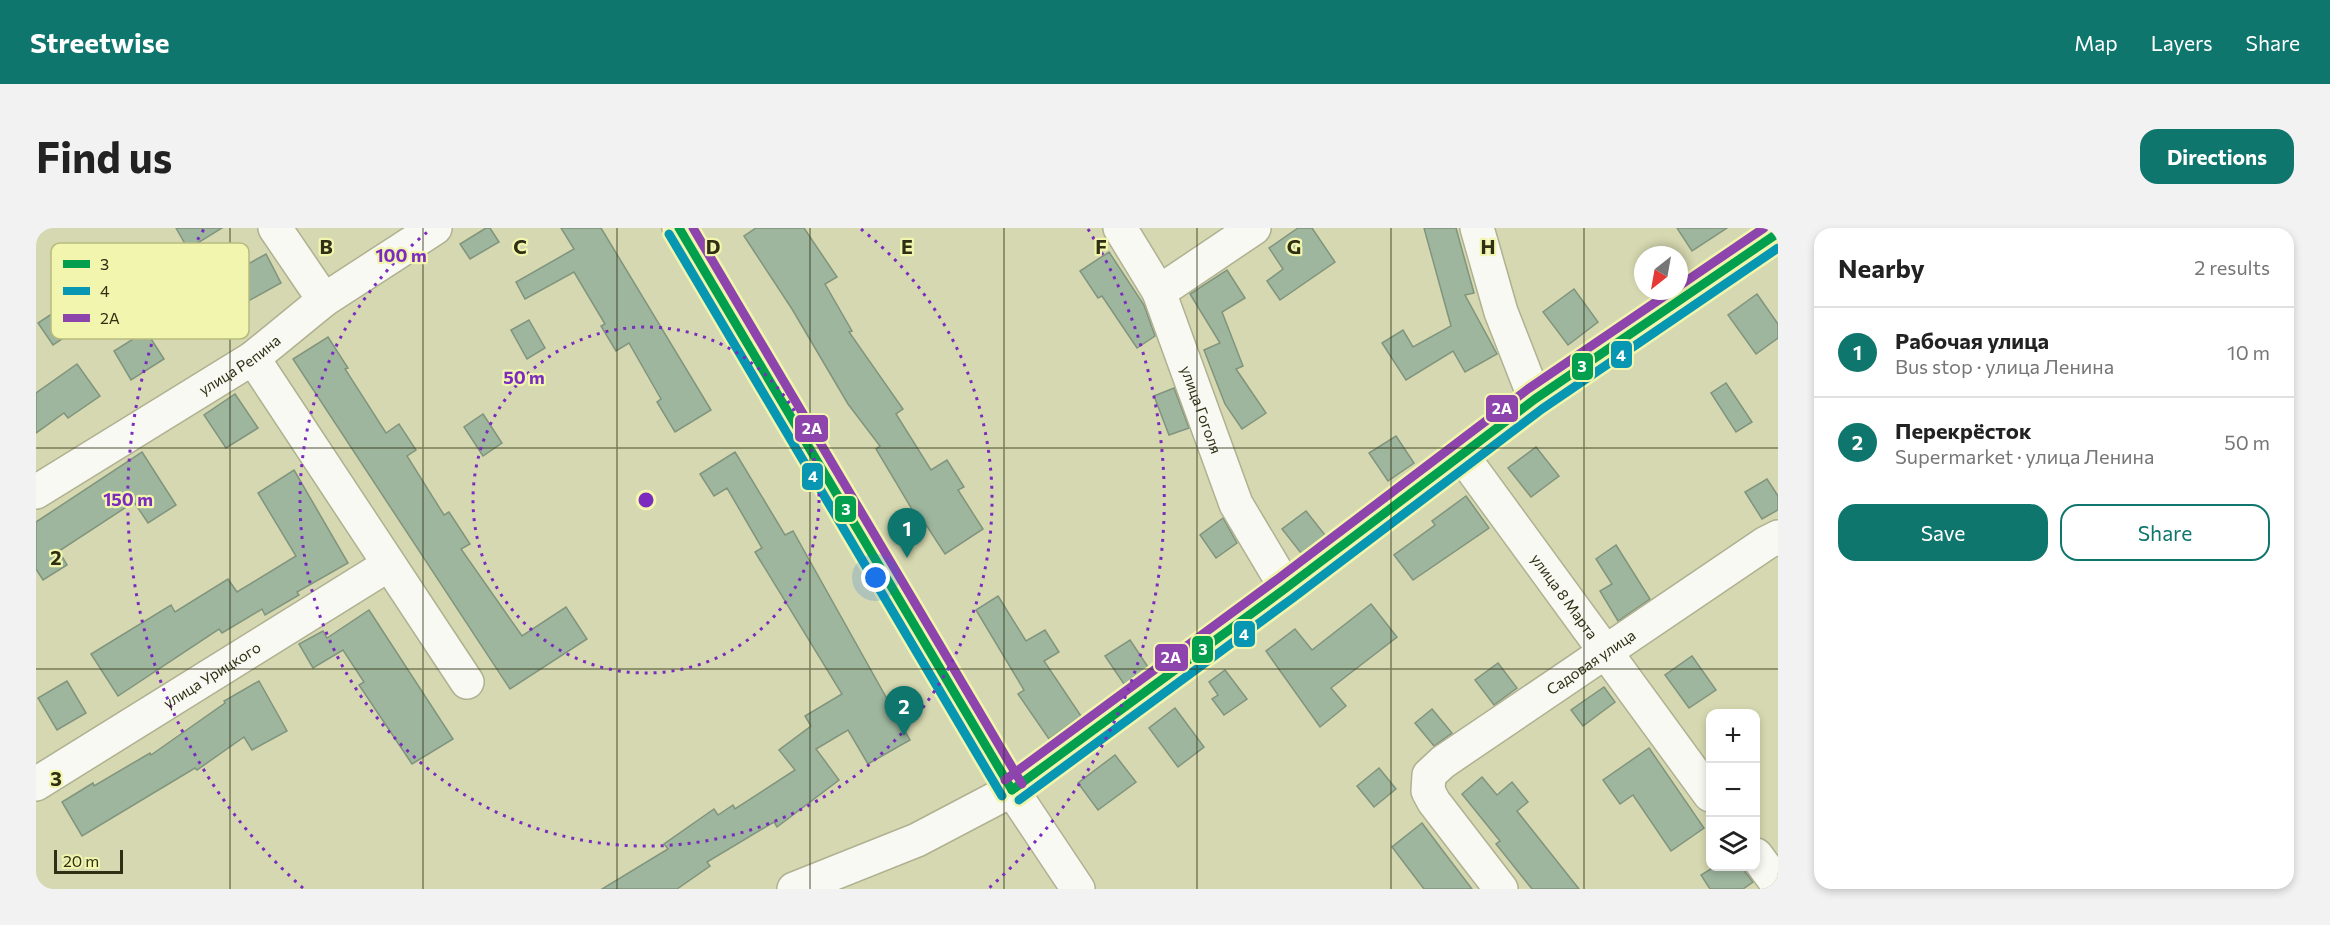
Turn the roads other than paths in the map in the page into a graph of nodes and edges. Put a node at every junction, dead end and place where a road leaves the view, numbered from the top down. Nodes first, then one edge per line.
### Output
1 (275, 228) edge
2 (435, 228) edge
3 (679, 228) edge
4 (1120, 228) edge
5 (1254, 228) edge
6 (1476, 228) edge
7 (1778, 233) edge
8 (1160, 292) junction
9 (324, 300) junction
10 (253, 358) junction
11 (1535, 399) junction
12 (1461, 454) junction
13 (36, 492) edge
14 (1778, 537) edge
15 (388, 565) junction
16 (1286, 588) junction
17 (1604, 652) junction
18 (466, 682) dead end
19 (36, 784) edge
20 (1012, 790) junction
21 (1706, 790) edge
22 (1760, 862) edge
23 (1778, 885) edge
24 (794, 889) edge
25 (1078, 889) edge
26 (1501, 889) edge

1 - 9 street
2 - 9 street, улица Репина
3 - 20 street
4 - 8 street, улица Гоголя
5 - 8 street
6 - 11 street
7 - 11 street
8 - 16 street, улица Гоголя
9 - 10 street, улица Репина
10 - 13 street, улица Репина
10 - 15 street
11 - 12 street
12 - 16 street
12 - 17 street, улица 8 Марта
14 - 17 street, Садовая улица
15 - 18 street
15 - 19 street, улица Урицкого
16 - 20 street
17 - 21 street, улица 8 Марта
17 - 26 street, Садовая улица
20 - 24 street
20 - 25 street
22 - 23 street

